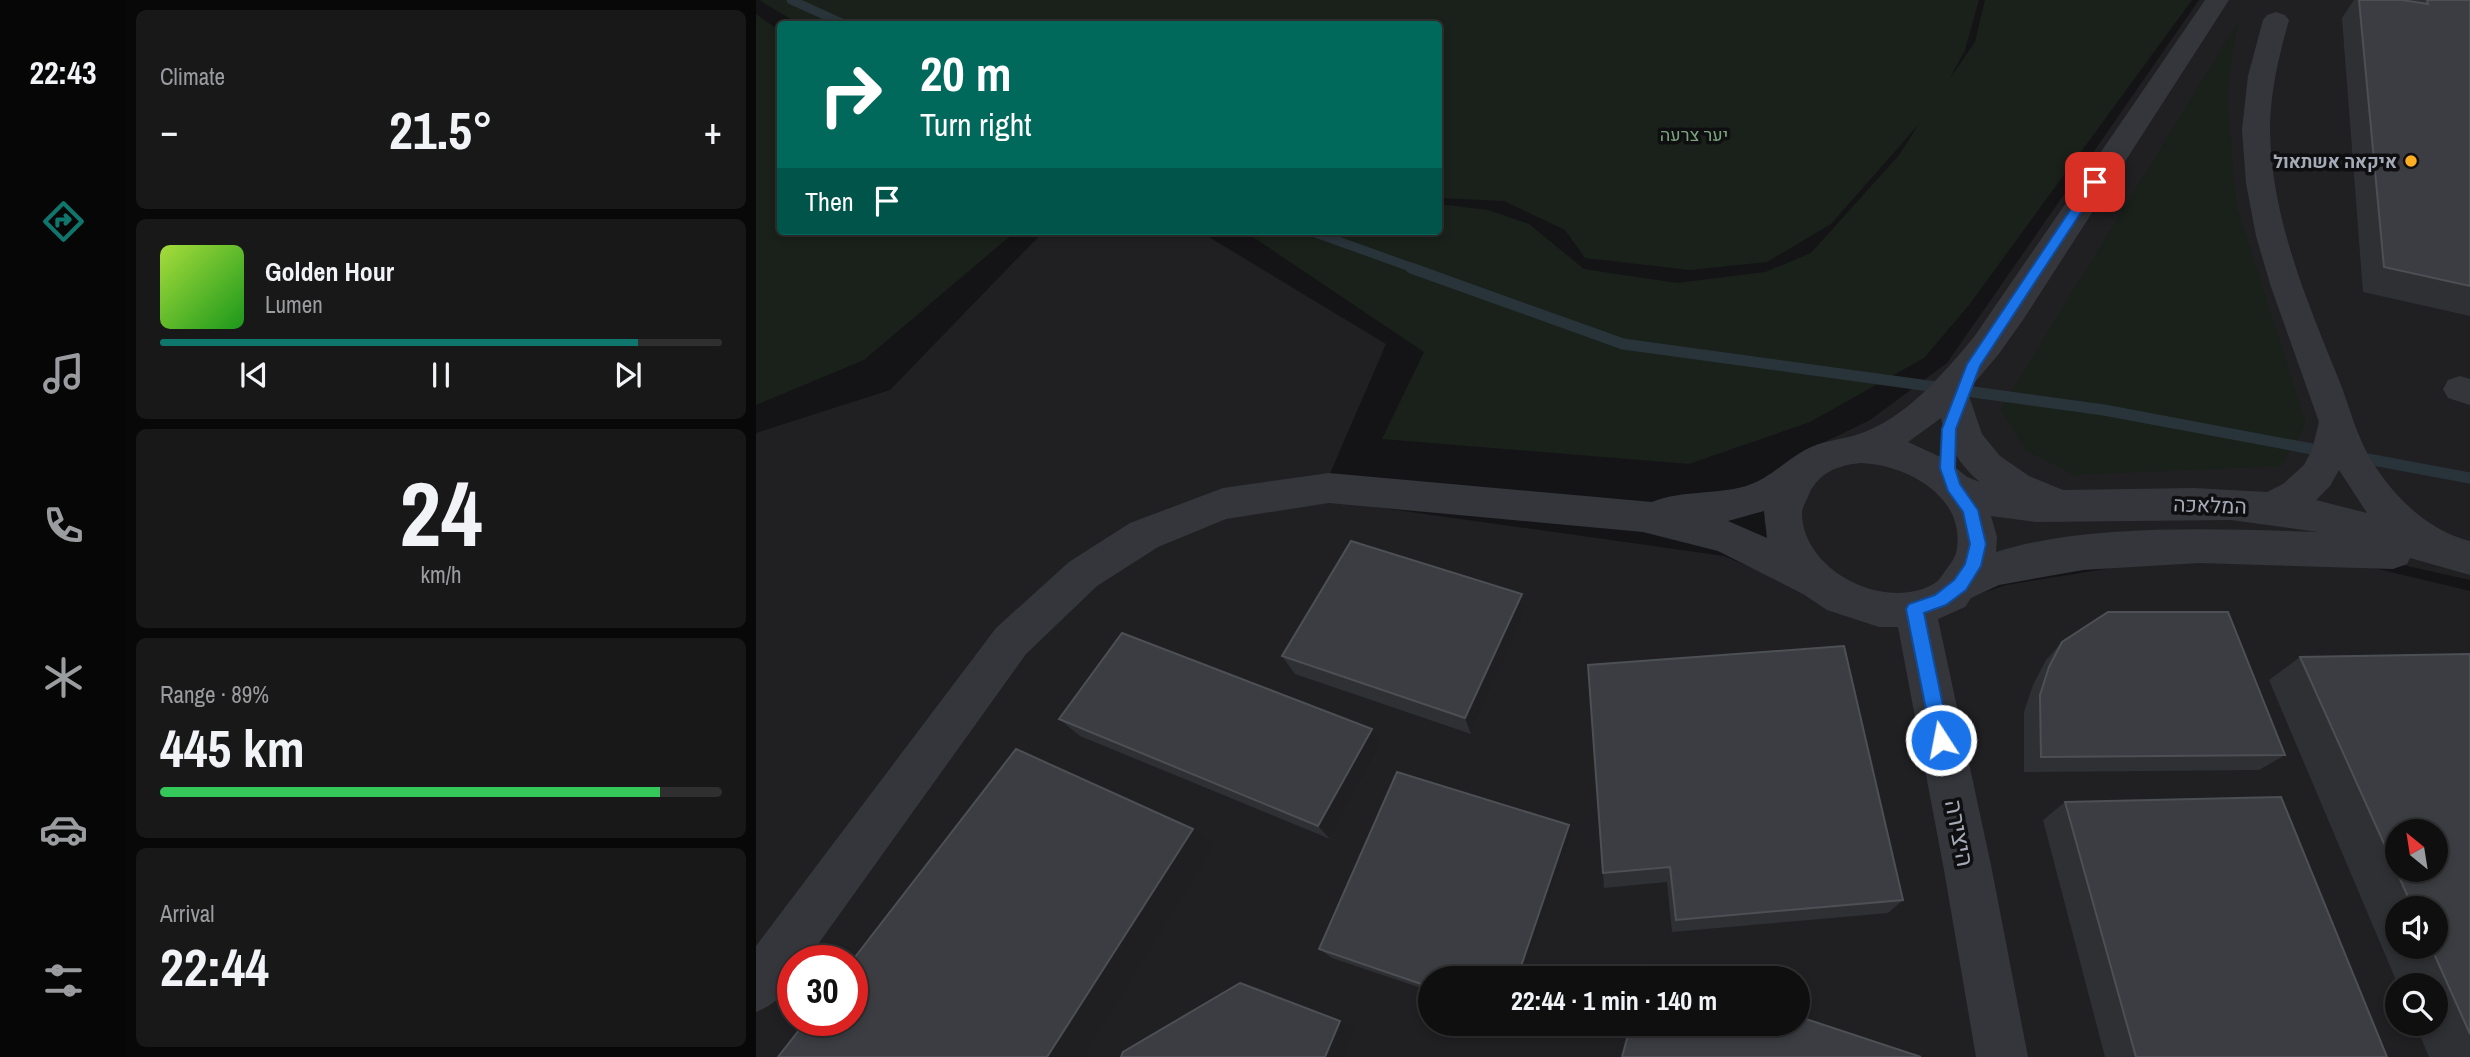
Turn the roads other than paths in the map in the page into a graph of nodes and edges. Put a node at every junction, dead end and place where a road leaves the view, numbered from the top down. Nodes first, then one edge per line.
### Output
1 (2217, 0) edge
2 (2276, 20) dead end
3 (1974, 364) junction
4 (1957, 406) junction
5 (2337, 420) junction
6 (1861, 449) junction
7 (1800, 473) junction
8 (1955, 488) junction
9 (2084, 505) junction
10 (2268, 508) junction
11 (1643, 516) junction
12 (2454, 554) edge
13 (1811, 579) junction
14 (1960, 585) junction
15 (1915, 609) junction
16 (756, 988) edge
17 (2001, 1057) edge

1 - 3 street
2 - 5 street
3 - 4 street
3 - 6 street
4 - 8 street
4 - 9 street
5 - 10 street
5 - 12 street
6 - 7 street
6 - 8 street
7 - 11 street
7 - 13 street
8 - 9 street, המלאכה
8 - 14 street
9 - 10 street, המלאכה
10 - 12 street, המלאכה
11 - 13 street
11 - 16 street
12 - 14 street, המלאכה
13 - 15 street
14 - 15 street
15 - 17 street, היצירה

